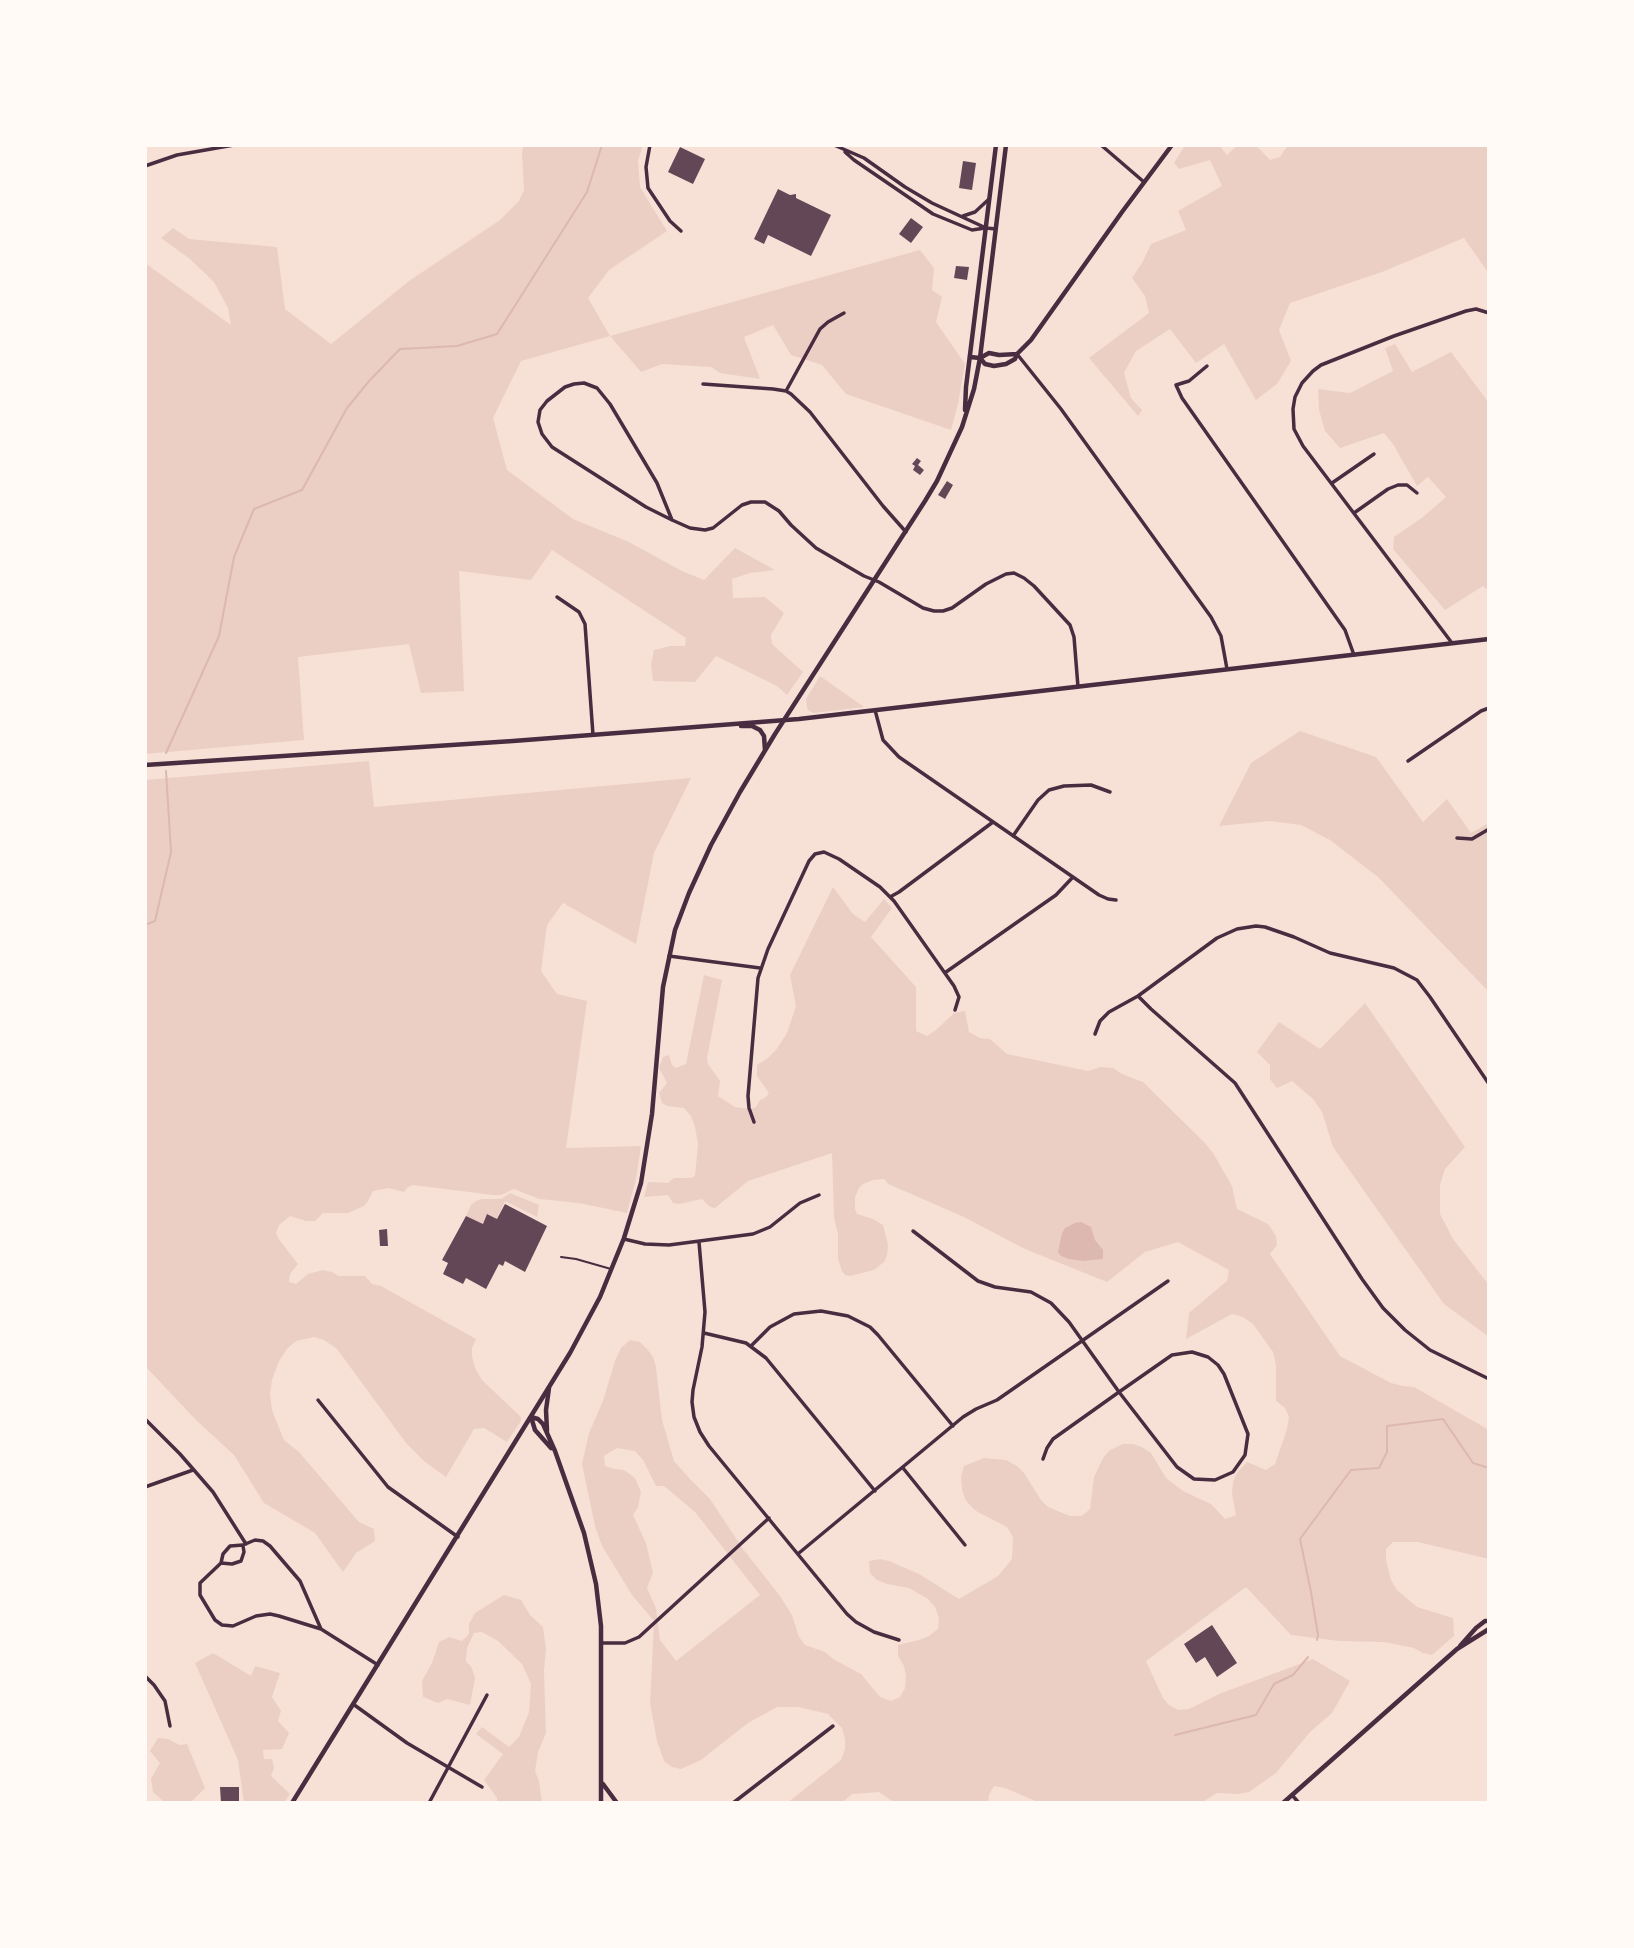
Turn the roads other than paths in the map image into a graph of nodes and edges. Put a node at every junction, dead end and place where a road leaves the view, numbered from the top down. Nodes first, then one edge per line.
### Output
1 (234, 145) edge
2 (650, 145) edge
3 (834, 145) edge
4 (996, 145) edge
5 (1006, 145) edge
6 (1101, 145) edge
7 (1172, 145) edge
8 (844, 150) junction
9 (145, 166) edge
10 (1144, 182) junction
11 (989, 200) junction
12 (961, 216) junction
13 (986, 228) junction
14 (996, 229) junction
15 (681, 231) dead end
16 (844, 313) dead end
17 (1489, 313) edge
18 (1017, 354) junction
19 (970, 357) junction
20 (980, 358) junction
21 (1207, 366) dead end
22 (703, 384) dead end
23 (786, 391) junction
24 (965, 414) junction
25 (1374, 454) dead end
26 (1332, 484) junction
27 (1417, 493) dead end
28 (1354, 513) junction
29 (672, 520) junction
30 (906, 532) junction
31 (875, 581) junction
32 (557, 597) dead end
33 (1489, 639) edge
34 (1452, 643) junction
35 (1354, 655) junction
36 (1227, 669) junction
37 (1079, 687) junction
38 (1488, 708) edge
39 (875, 710) junction
40 (785, 720) junction
41 (712, 726) junction
42 (593, 735) junction
43 (765, 750) junction
44 (1408, 761) dead end
45 (145, 765) edge
46 (1110, 792) dead end
47 (993, 822) junction
48 (1489, 829) edge
49 (1013, 836) junction
50 (1457, 838) dead end
51 (1073, 877) junction
52 (890, 897) junction
53 (1116, 900) dead end
54 (669, 956) junction
55 (761, 968) junction
56 (945, 973) junction
57 (1138, 996) junction
58 (955, 1010) dead end
59 (1095, 1034) dead end
60 (1489, 1084) edge
61 (754, 1122) dead end
62 (819, 1195) dead end
63 (913, 1231) dead end
64 (624, 1238) junction
65 (699, 1242) junction
66 (561, 1257) dead end
67 (612, 1270) junction
68 (1168, 1281) dead end
69 (704, 1333) junction
70 (1082, 1340) junction
71 (751, 1346) junction
72 (1489, 1379) edge
73 (549, 1388) junction
74 (1119, 1392) junction
75 (318, 1400) dead end
76 (531, 1417) junction
77 (145, 1419) edge
78 (953, 1426) junction
79 (547, 1432) junction
80 (1042, 1460) dead end
81 (558, 1461) junction
82 (903, 1468) junction
83 (193, 1470) junction
84 (145, 1487) edge
85 (875, 1491) junction
86 (769, 1518) junction
87 (458, 1536) junction
88 (244, 1545) junction
89 (965, 1545) dead end
90 (798, 1554) junction
91 (221, 1563) junction
92 (1489, 1621) edge
93 (321, 1629) junction
94 (1489, 1629) edge
95 (1489, 1635) edge
96 (1475, 1638) junction
97 (899, 1640) dead end
98 (601, 1643) junction
99 (1457, 1649) junction
100 (379, 1665) junction
101 (145, 1676) edge
102 (486, 1695) dead end
103 (353, 1704) junction
104 (170, 1726) dead end
105 (834, 1726) dead end
106 (448, 1768) junction
107 (601, 1782) junction
108 (482, 1787) dead end
109 (1292, 1795) junction
110 (292, 1803) edge
111 (429, 1803) edge
112 (601, 1803) edge
113 (617, 1803) edge
114 (733, 1803) edge
115 (1283, 1803) edge
116 (1299, 1803) edge

1 - 9 street
2 - 15 street
3 - 8 street
4 - 11 street
5 - 14 street
6 - 10 street
7 - 10 street
8 - 12 street
8 - 13 street
10 - 18 street
11 - 12 street
11 - 13 street
12 - 13 street
13 - 14 street
13 - 19 street
14 - 20 street
16 - 23 street
17 - 26 street
18 - 20 street
18 - 20 street
18 - 36 street
19 - 20 street
19 - 24 street
20 - 24 street
21 - 35 street
22 - 23 street
23 - 30 street
24 - 30 street
25 - 26 street
26 - 28 street
27 - 28 street
28 - 34 street
29 - 29 street
29 - 31 street
30 - 31 street
31 - 37 street
31 - 40 street
32 - 42 street
33 - 34 street
34 - 35 street
35 - 36 street
36 - 37 street
37 - 39 street
38 - 44 street
39 - 40 street
39 - 47 street
40 - 41 street
40 - 43 street
41 - 42 street
41 - 43 street
42 - 45 street
43 - 54 street
46 - 49 street
47 - 49 street
47 - 52 street
48 - 50 street
49 - 51 street
51 - 53 street
51 - 56 street
52 - 55 street
52 - 56 street
54 - 55 street
54 - 64 street
55 - 61 street
56 - 58 street
57 - 59 street
57 - 60 street
57 - 72 street
62 - 65 street
63 - 70 street
64 - 65 street
64 - 67 street
65 - 69 street
66 - 67 lane
67 - 73 street
68 - 70 street
69 - 71 street
69 - 86 street
70 - 74 street
70 - 78 street
71 - 78 street
71 - 85 street
73 - 76 street
73 - 79 street
74 - 74 street
74 - 80 street
75 - 87 street
76 - 79 street
76 - 81 street
76 - 87 street
77 - 83 street
78 - 82 street
79 - 81 street
81 - 98 street
82 - 85 street
82 - 89 street
83 - 84 street
83 - 88 street
85 - 90 street
86 - 90 street
86 - 98 street
87 - 100 street
88 - 91 street
88 - 91 street
88 - 93 street
90 - 97 street
91 - 93 street
92 - 99 street
93 - 100 street
94 - 96 street
95 - 96 street
96 - 99 street
98 - 107 street
99 - 109 street
100 - 103 street
101 - 104 street
102 - 106 street
103 - 106 street
103 - 110 street
105 - 114 street
106 - 108 street
106 - 111 street
107 - 112 street
107 - 113 street
109 - 115 street
109 - 116 street

